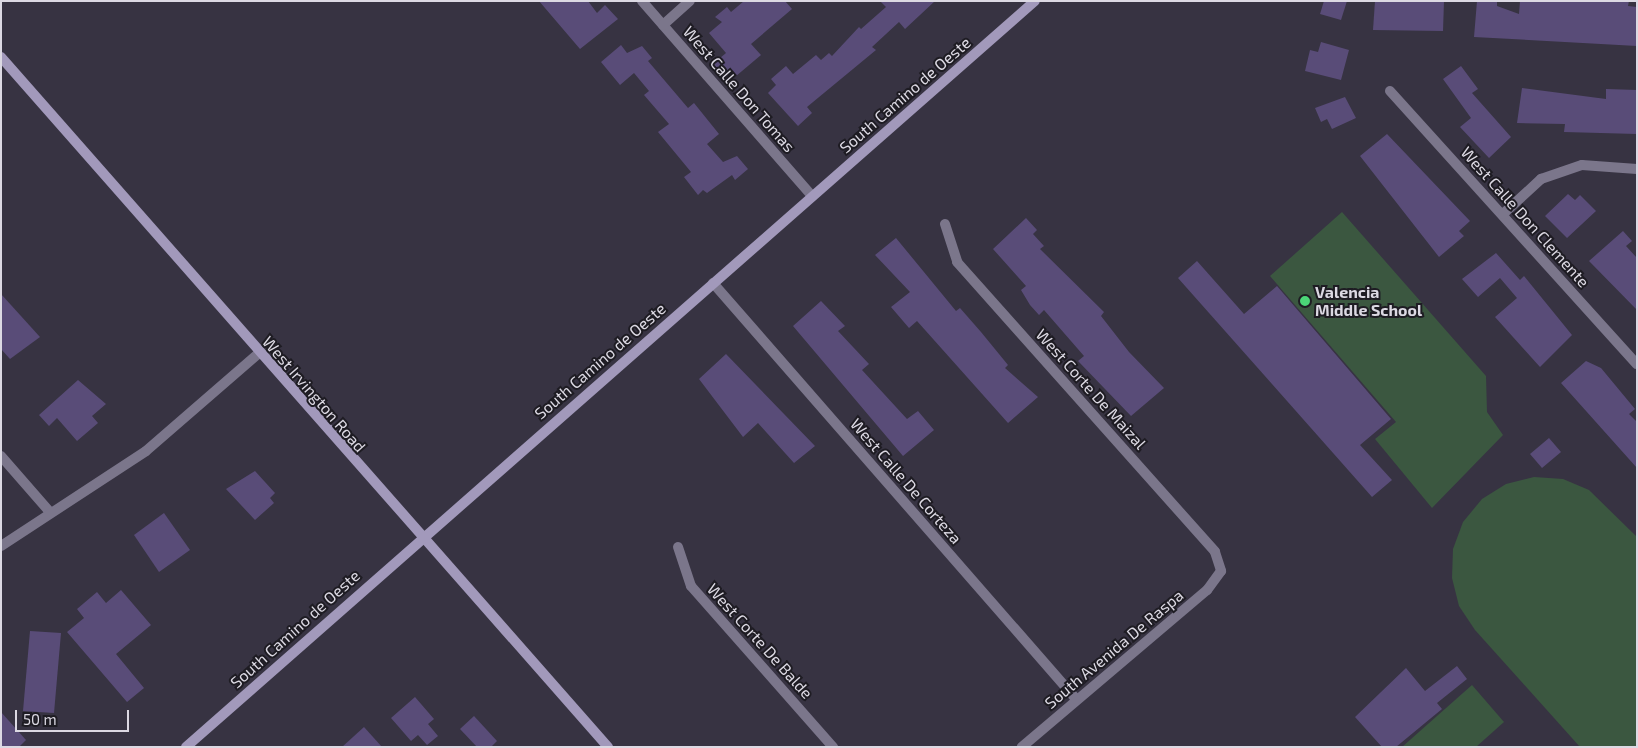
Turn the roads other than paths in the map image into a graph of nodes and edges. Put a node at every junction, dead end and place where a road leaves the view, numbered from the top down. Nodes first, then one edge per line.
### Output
1 (642, 1) edge
2 (690, 1) edge
3 (1035, 1) edge
4 (663, 25) junction
5 (1, 57) edge
6 (1390, 92) dead end
7 (1637, 169) edge
8 (812, 196) junction
9 (1504, 214) junction
10 (945, 224) dead end
11 (713, 283) junction
12 (260, 353) junction
13 (1637, 364) edge
14 (1, 456) edge
15 (49, 511) junction
16 (420, 538) junction
17 (1, 546) edge
18 (678, 547) dead end
19 (1221, 570) joint
20 (1076, 699) junction
21 (186, 747) edge
22 (608, 747) edge
23 (833, 747) edge
24 (1022, 747) edge

1 - 4 street, West Calle Don Tomas
2 - 4 street
3 - 8 street, South Camino de Oeste
4 - 8 street, West Calle Don Tomas
5 - 12 street, West Irvington Road
6 - 9 street, West Calle Don Clemente
7 - 9 street
8 - 11 street, South Camino de Oeste
9 - 13 street, West Calle Don Clemente
10 - 19 street, West Corte De Maizal
11 - 16 street, South Camino de Oeste
11 - 20 street, West Calle De Corteza
12 - 15 street
12 - 16 street, West Irvington Road
14 - 15 street
15 - 17 street
16 - 21 street, South Camino de Oeste
16 - 22 street, West Irvington Road
18 - 23 street, West Corte De Balde
19 - 20 street, South Avenida De Raspa
20 - 24 street, South Avenida De Raspa

